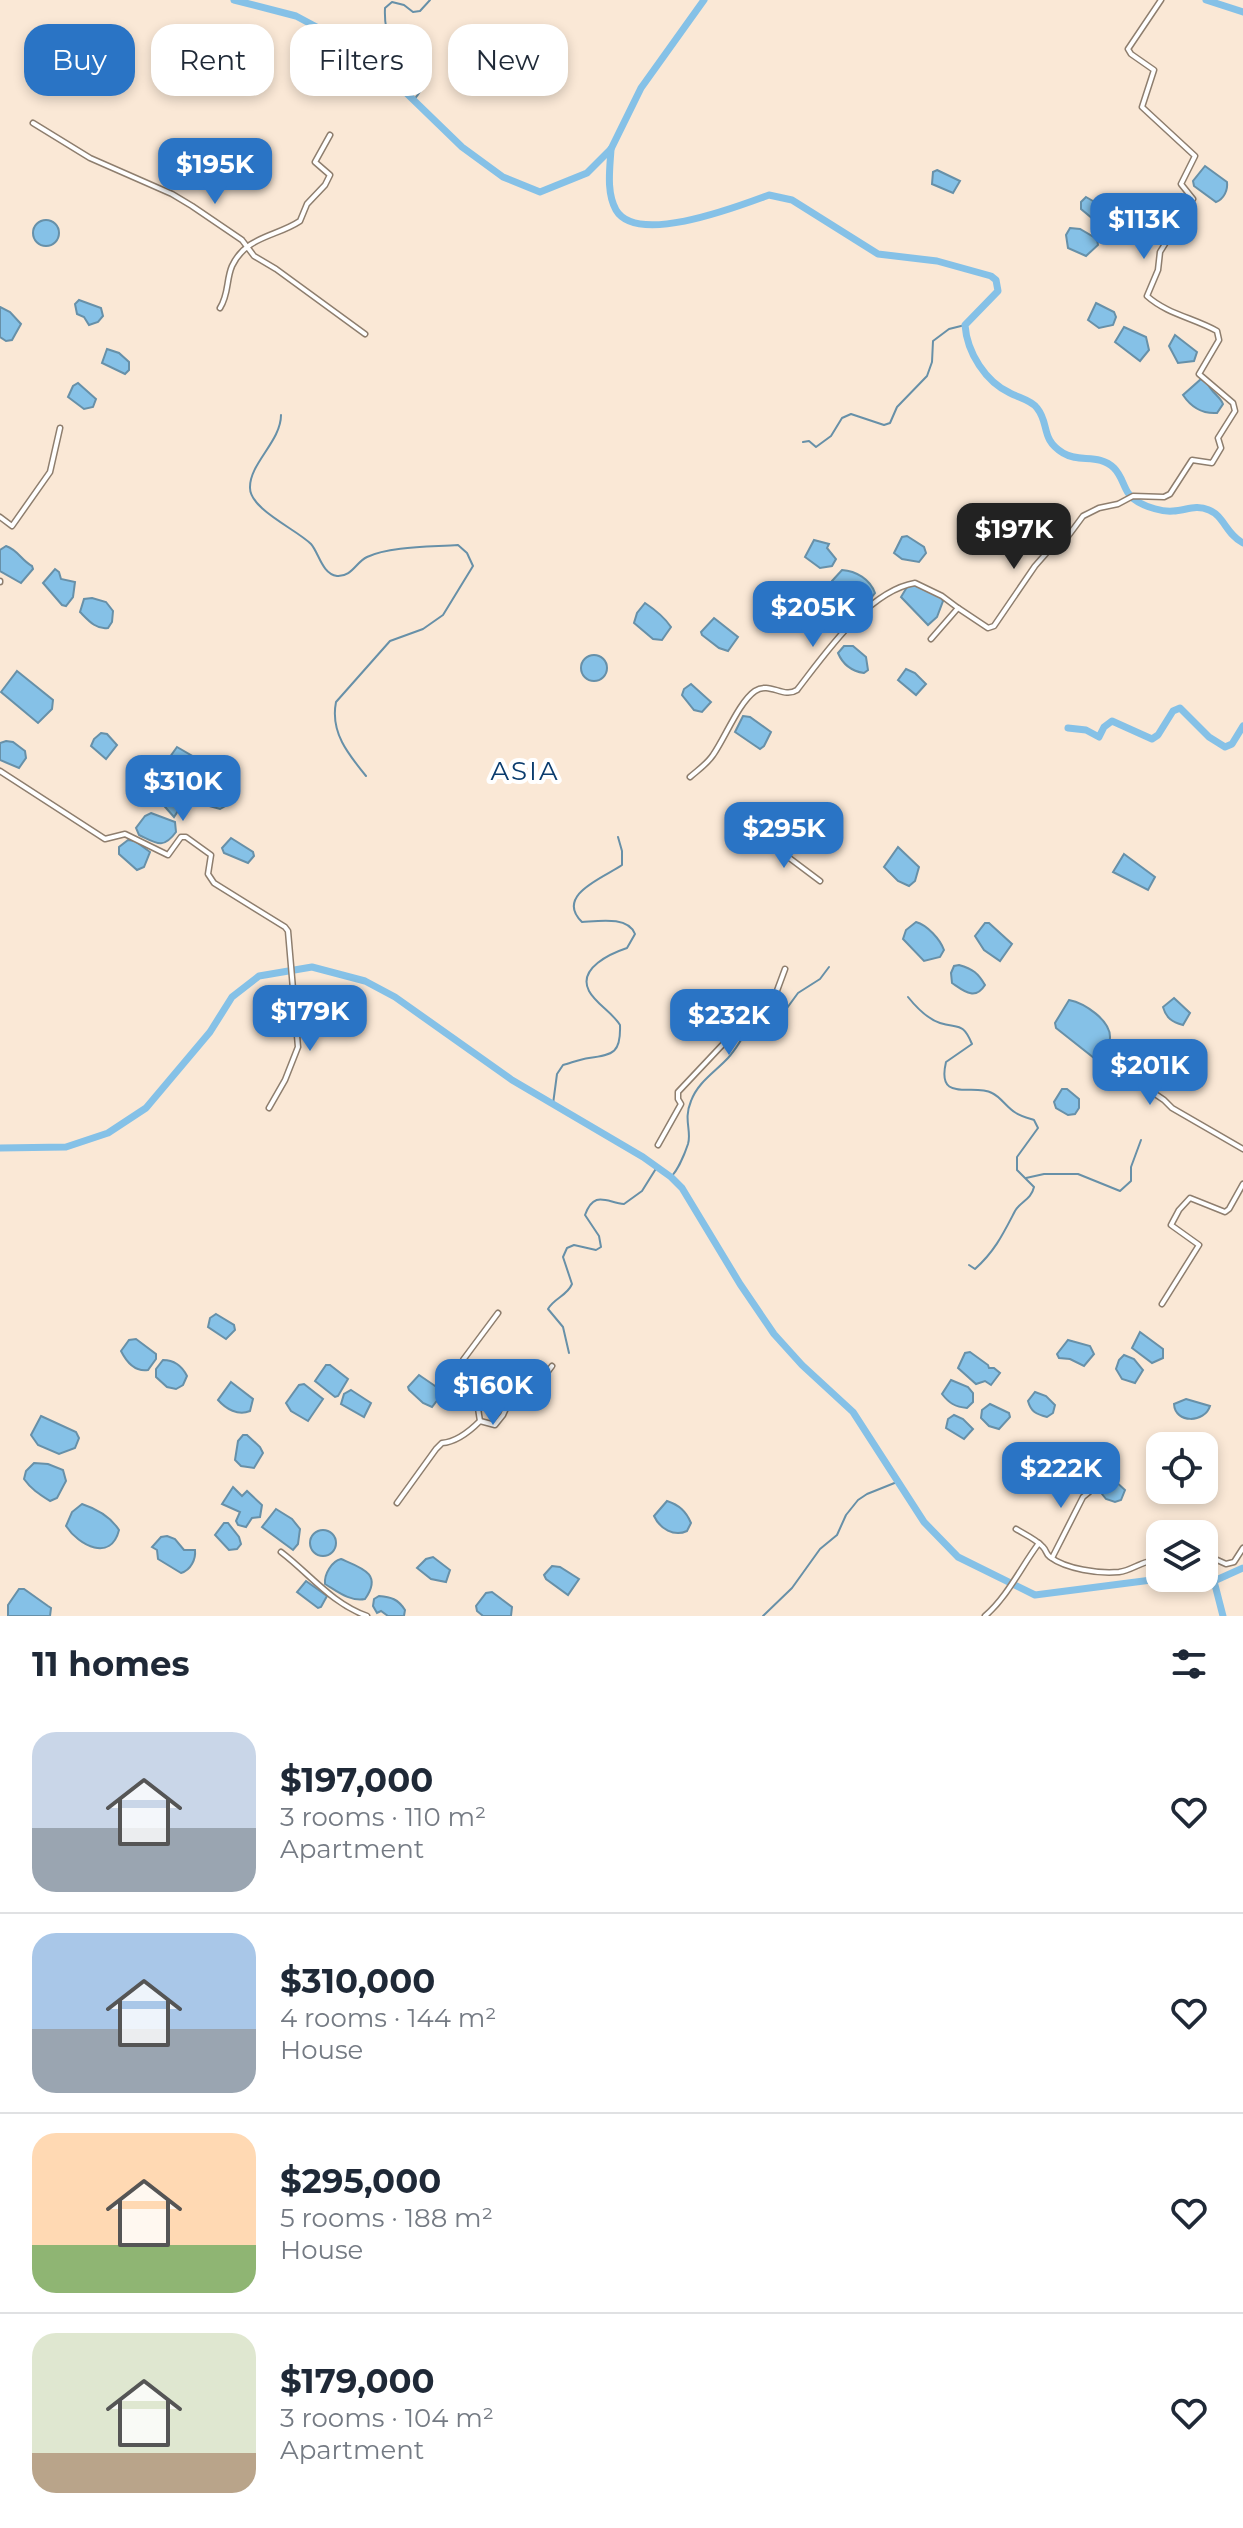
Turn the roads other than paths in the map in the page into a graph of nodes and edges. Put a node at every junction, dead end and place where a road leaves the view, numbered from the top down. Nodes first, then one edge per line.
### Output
1 (1161, 0) edge
2 (33, 123) dead end
3 (330, 135) dead end
4 (247, 247) junction
5 (220, 308) dead end
6 (365, 334) dead end
7 (60, 428) dead end
8 (0, 517) edge
9 (958, 608) junction
10 (931, 639) dead end
11 (0, 771) edge
12 (690, 777) dead end
13 (799, 827) dead end
14 (764, 839) dead end
15 (781, 850) junction
16 (820, 881) dead end
17 (785, 969) dead end
18 (1118, 1045) dead end
19 (269, 1108) dead end
20 (658, 1145) dead end
21 (1243, 1149) edge
22 (1243, 1184) edge
23 (1162, 1304) dead end
24 (498, 1313) dead end
25 (552, 1366) dead end
26 (480, 1421) junction
27 (1094, 1488) dead end
28 (397, 1503) dead end
29 (1016, 1529) dead end
30 (1039, 1543) junction
31 (1243, 1548) edge
32 (281, 1552) dead end
33 (1052, 1558) junction
34 (1218, 1560) edge
35 (1146, 1561) edge
36 (367, 1616) edge
37 (985, 1616) edge

1 - 9 street
2 - 4 street
3 - 4 street
4 - 5 street
4 - 6 street
7 - 8 street
9 - 10 street
9 - 12 street
11 - 19 street
13 - 15 street
14 - 15 street
15 - 16 street
17 - 20 street
18 - 21 street
22 - 23 street
24 - 26 street
25 - 26 street
26 - 28 street
27 - 33 street
29 - 30 street
30 - 33 street
30 - 37 street
31 - 34 street
32 - 36 street
33 - 35 street

